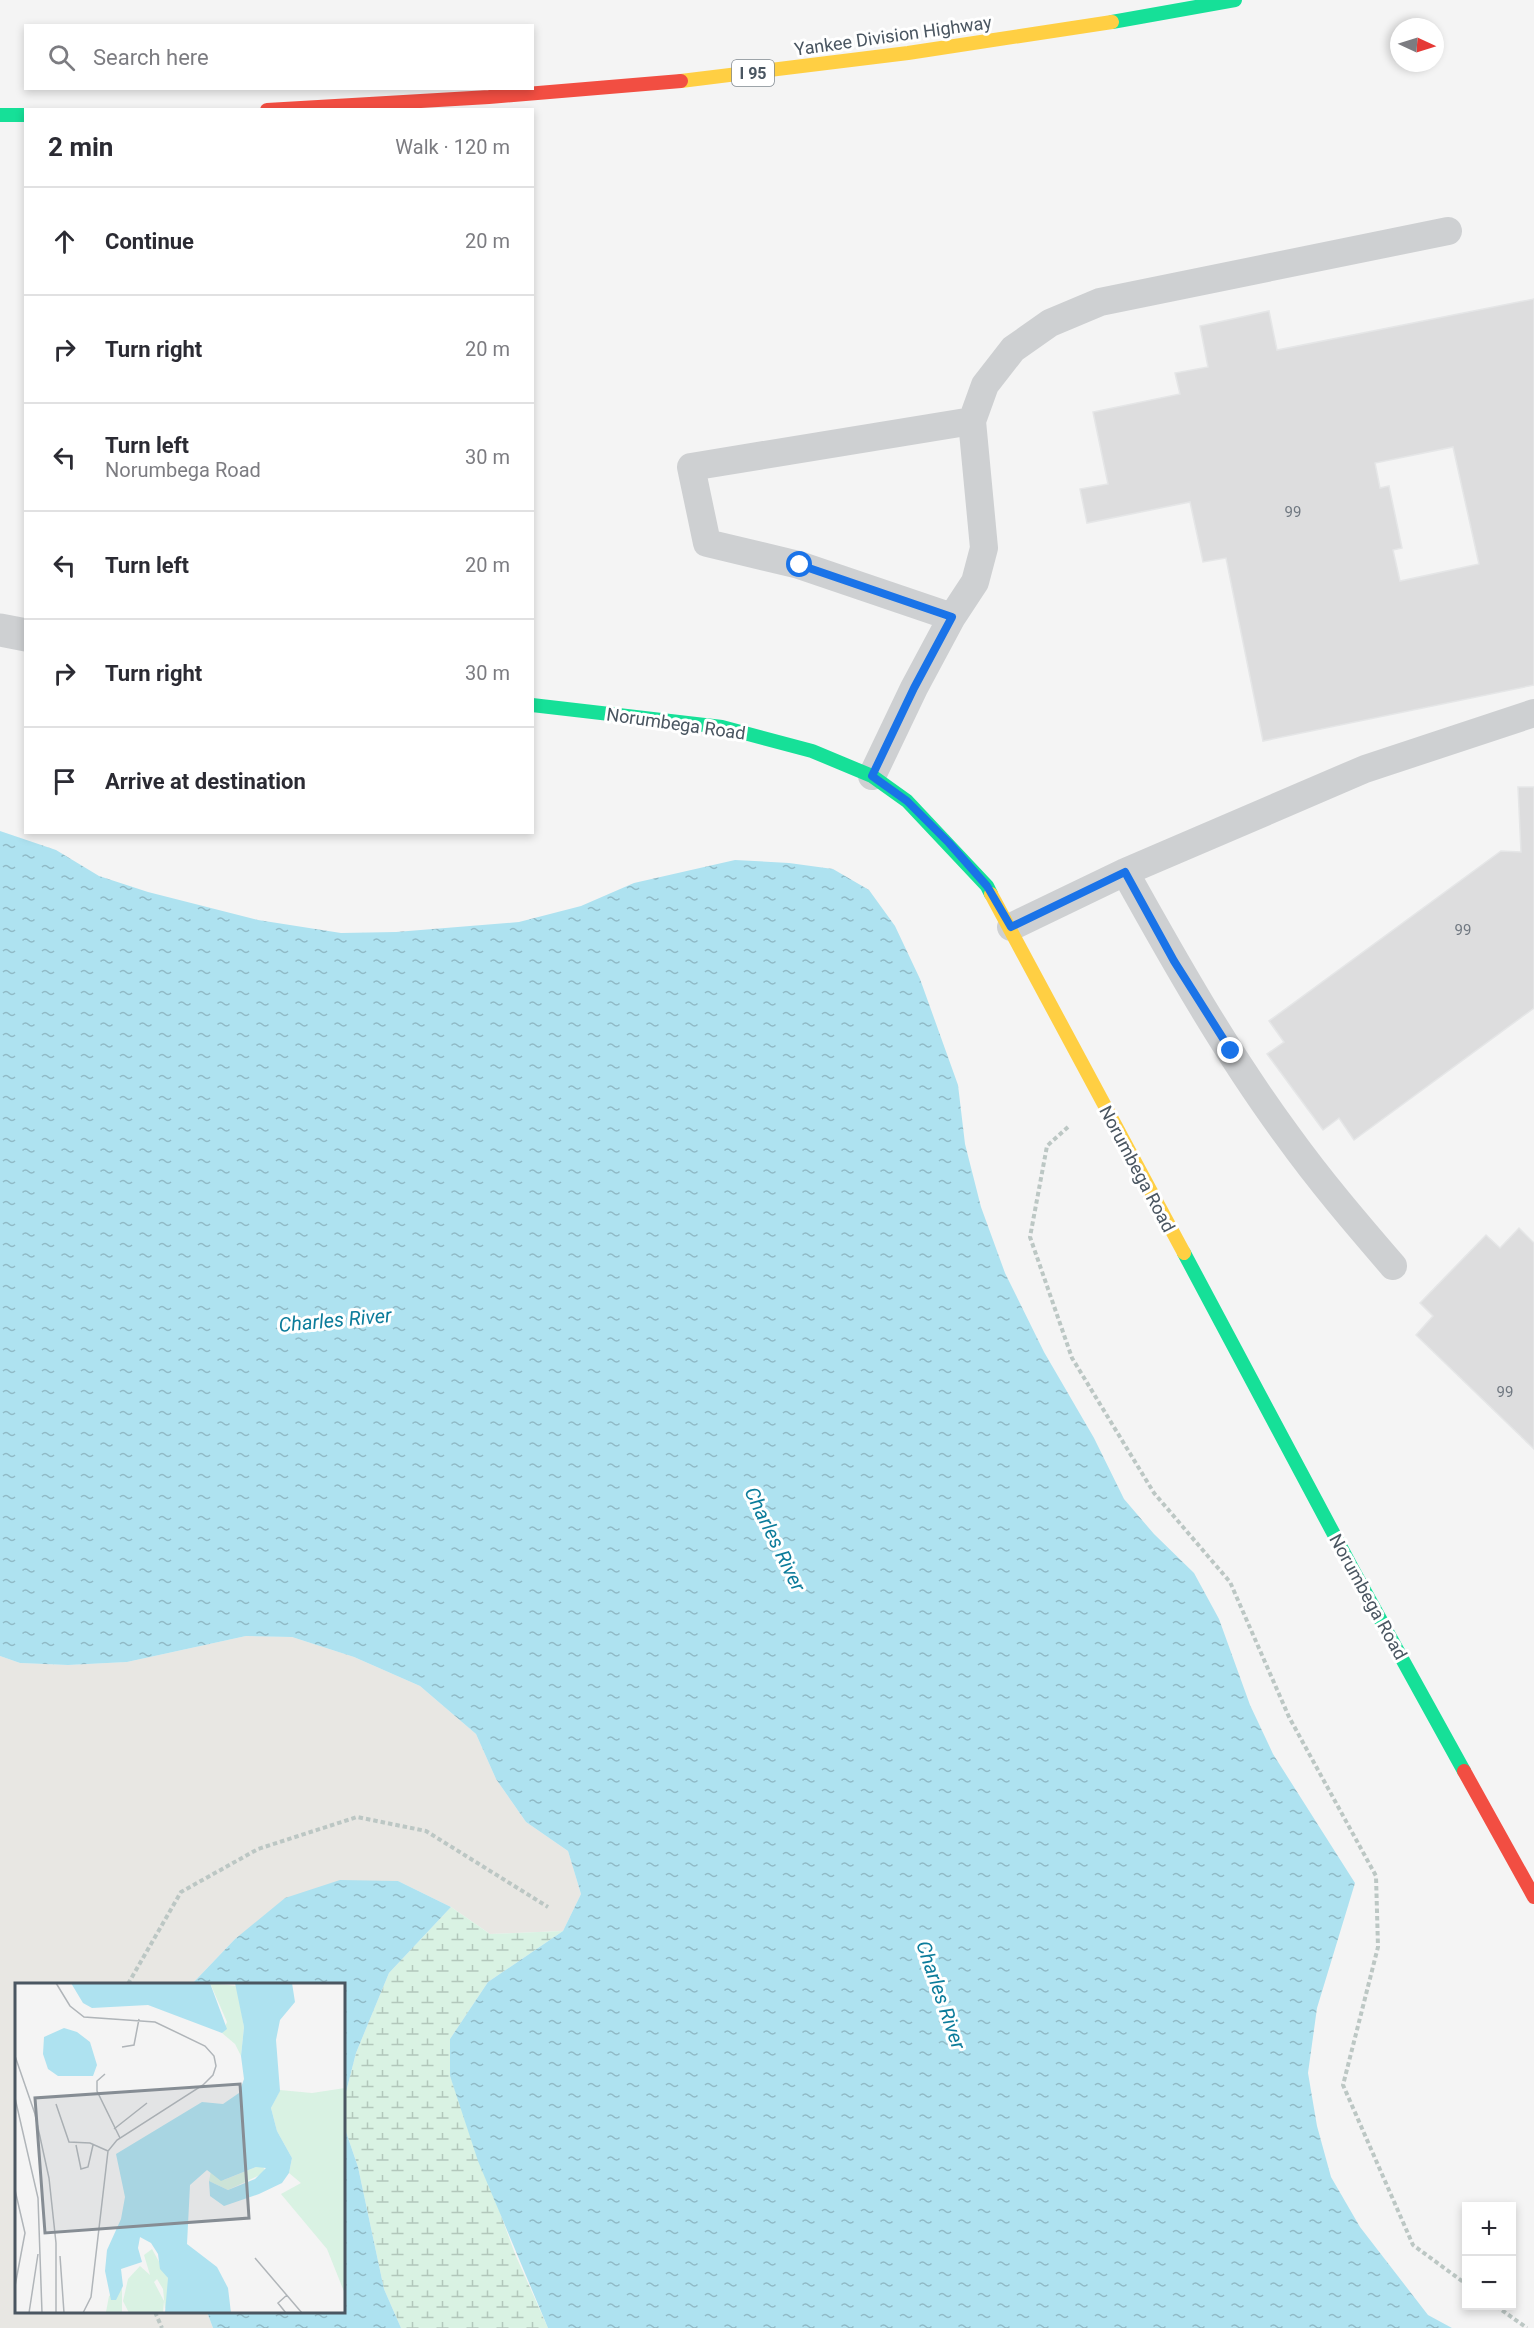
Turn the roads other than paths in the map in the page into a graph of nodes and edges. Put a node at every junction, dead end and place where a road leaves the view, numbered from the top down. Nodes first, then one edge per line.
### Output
1 (1235, 0) edge
2 (308, 108) edge
3 (0, 115) edge
4 (24, 115) edge
5 (1448, 231) dead end
6 (972, 420) junction
7 (952, 617) junction
8 (0, 630) edge
9 (24, 635) edge
10 (534, 705) edge
11 (1534, 713) edge
12 (872, 776) junction
13 (1125, 872) junction
14 (1011, 927) junction
15 (1393, 1266) dead end
16 (1534, 1897) edge

1 - 2 main road, Yankee Division Highway / I 95
3 - 4 main road
5 - 6 lane
6 - 7 lane
6 - 7 lane
7 - 12 lane
8 - 9 street
10 - 12 main road, Norumbega Road
11 - 13 lane
12 - 14 main road, Norumbega Road
13 - 14 lane
13 - 15 lane
14 - 16 main road, Norumbega Road

